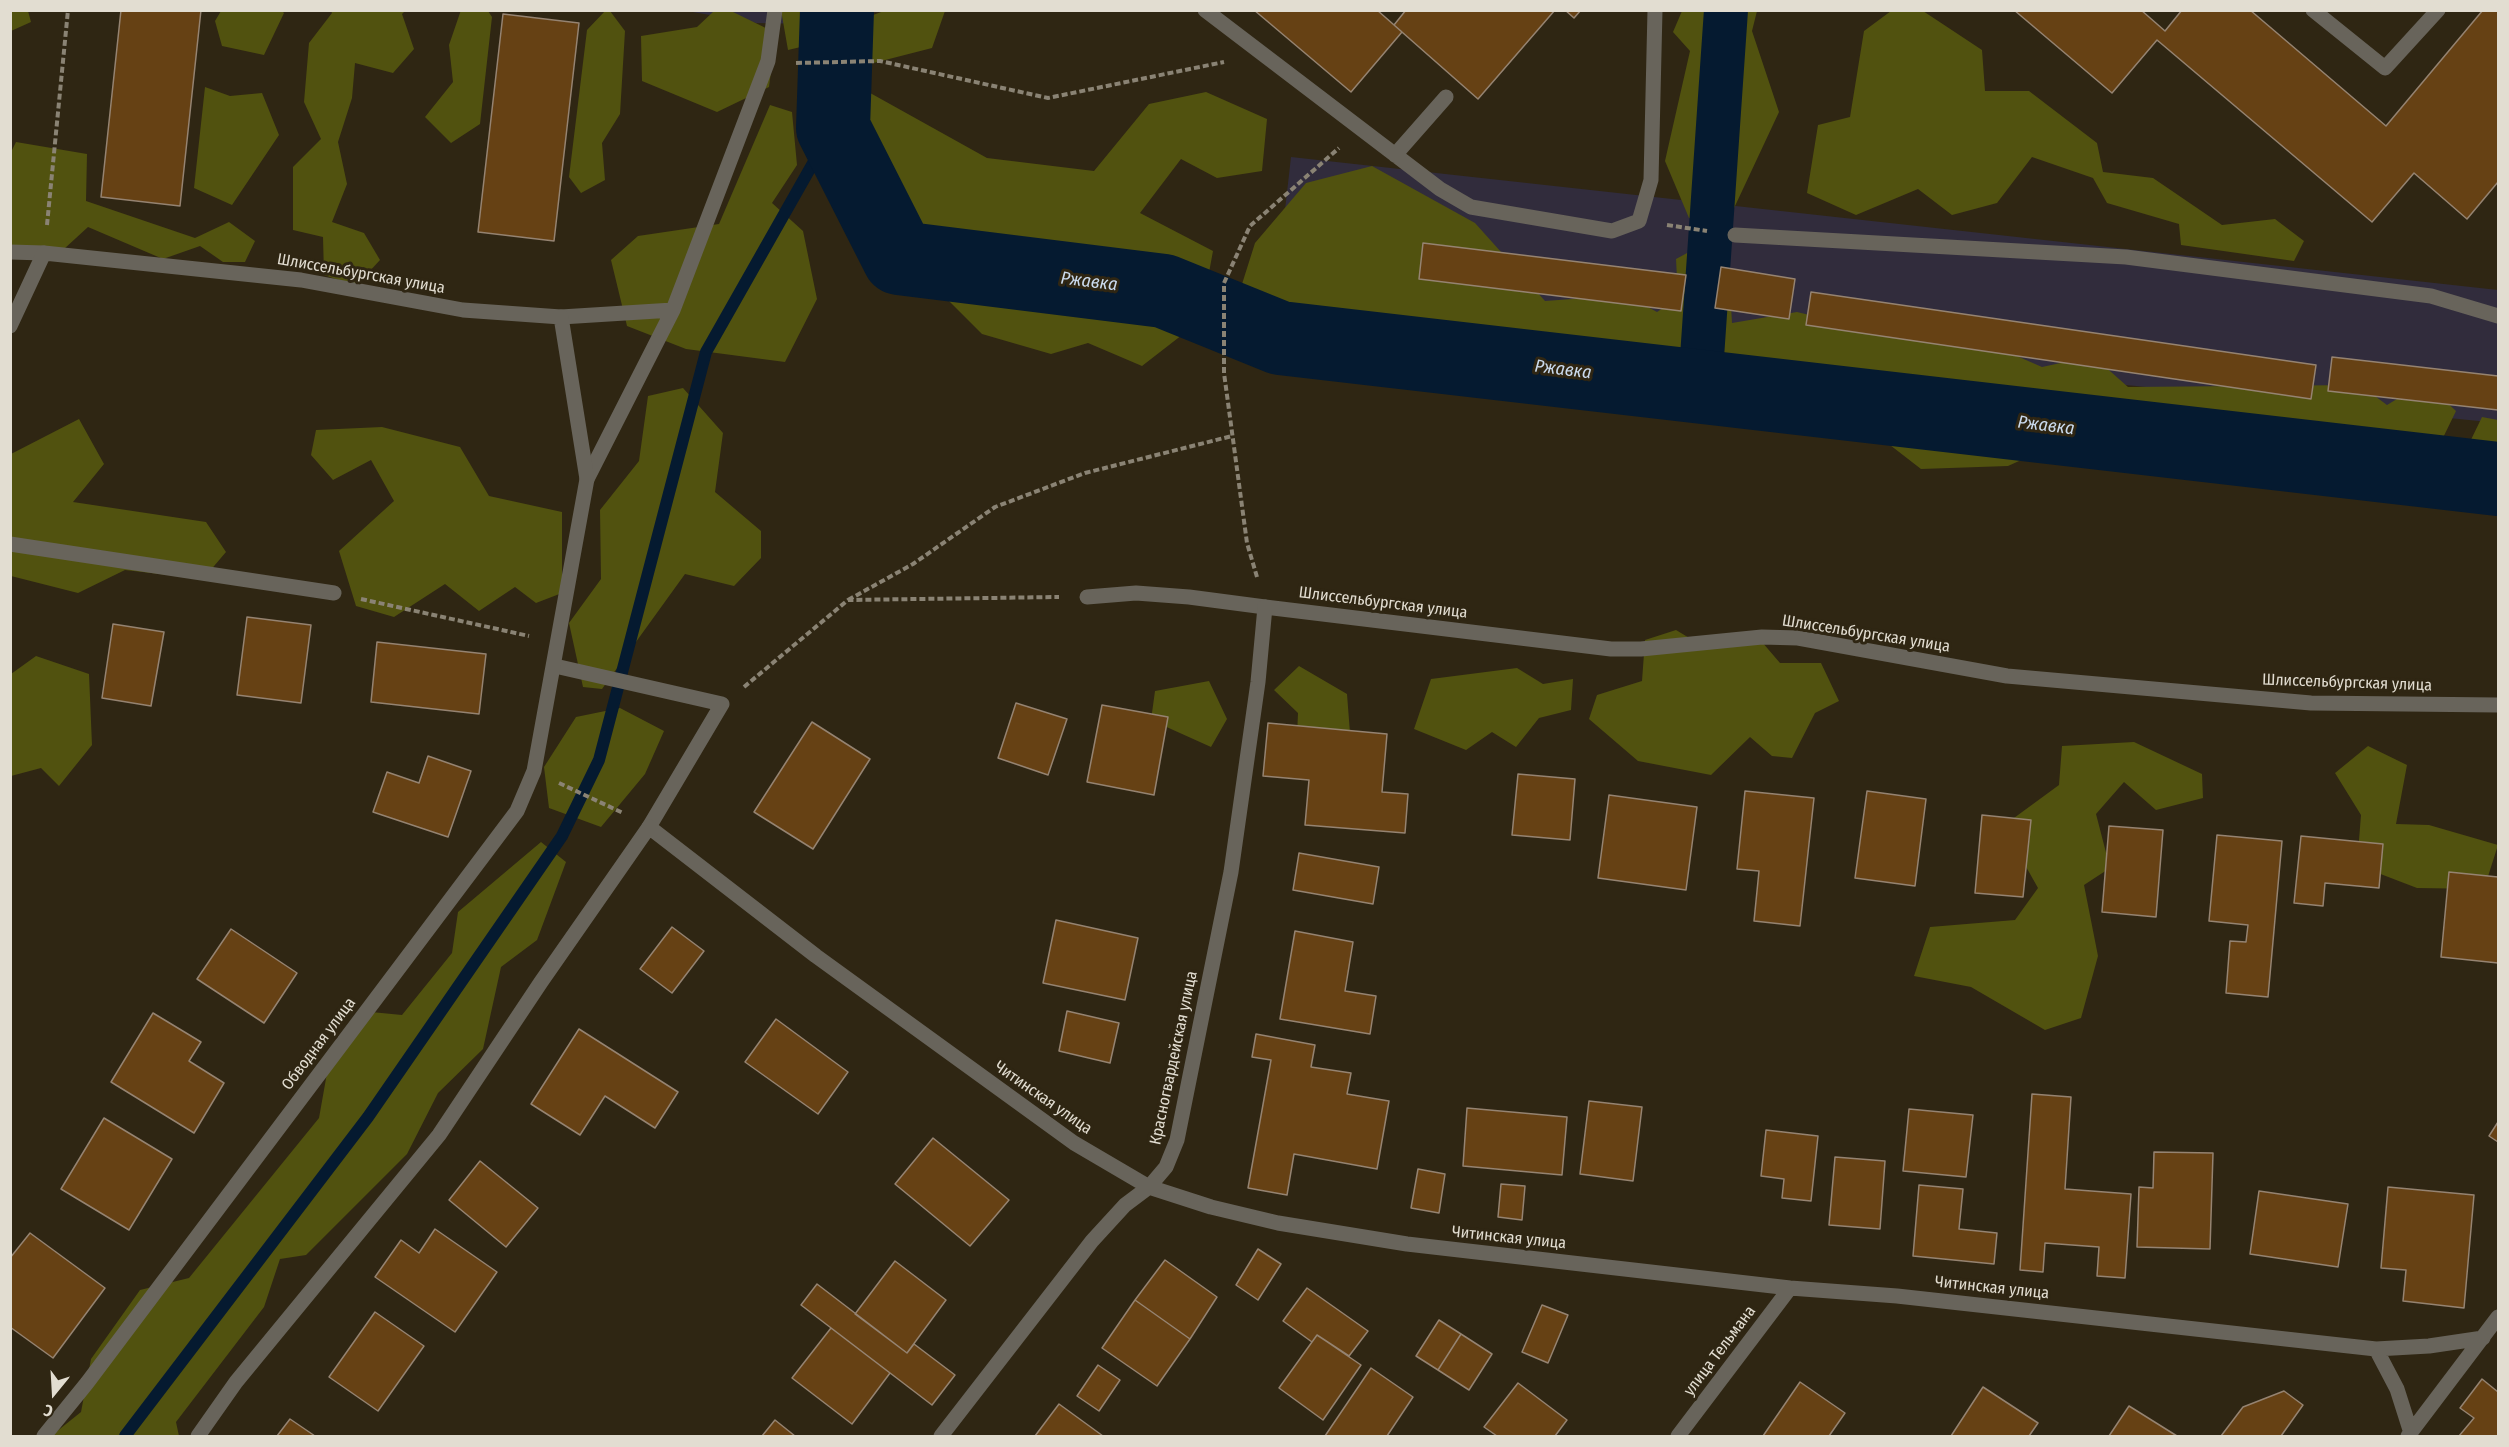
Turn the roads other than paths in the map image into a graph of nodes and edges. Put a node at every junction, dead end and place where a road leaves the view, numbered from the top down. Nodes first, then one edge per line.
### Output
1 (775, 10) edge
2 (1204, 10) edge
3 (1654, 10) edge
4 (2313, 10) edge
5 (2438, 10) edge
6 (1446, 97) dead end
7 (1395, 155) junction
8 (1735, 235) road end
9 (10, 252) edge
10 (44, 253) junction
11 (673, 310) junction
12 (2499, 316) edge
13 (561, 317) junction
14 (10, 326) edge
15 (587, 479) junction
16 (10, 544) edge
17 (334, 593) road end
18 (1087, 597) road end
19 (1265, 608) junction
20 (555, 666) junction
21 (2499, 705) edge
22 (649, 827) junction
23 (1149, 1187) junction
24 (1790, 1288) junction
25 (2499, 1317) edge
26 (2483, 1338) junction
27 (2376, 1349) junction
28 (2410, 1435) edge
29 (44, 1437) edge
30 (198, 1437) edge
31 (940, 1437) edge
32 (1678, 1437) edge

1 - 11 street
2 - 7 street
3 - 7 street
4 - 5 street
6 - 7 street
8 - 12 street
9 - 10 street, Шлиссельбургская улица
10 - 13 street, Шлиссельбургская улица
10 - 14 street
11 - 13 street, Шлиссельбургская улица
11 - 15 street
13 - 15 street
15 - 20 street, Обводная улица
16 - 17 street
18 - 19 street, Шлиссельбургская улица
19 - 21 street, Шлиссельбургская улица
19 - 23 street, Красногвардейская улица
20 - 22 street
20 - 29 street, Обводная улица
22 - 23 street, Читинская улица
22 - 30 street
23 - 24 street, Читинская улица
23 - 31 street, Красногвардейская улица
24 - 27 street, Читинская улица
24 - 32 street, улица Тельмана
25 - 26 street
26 - 27 street, Читинская улица
26 - 28 street
27 - 28 street

